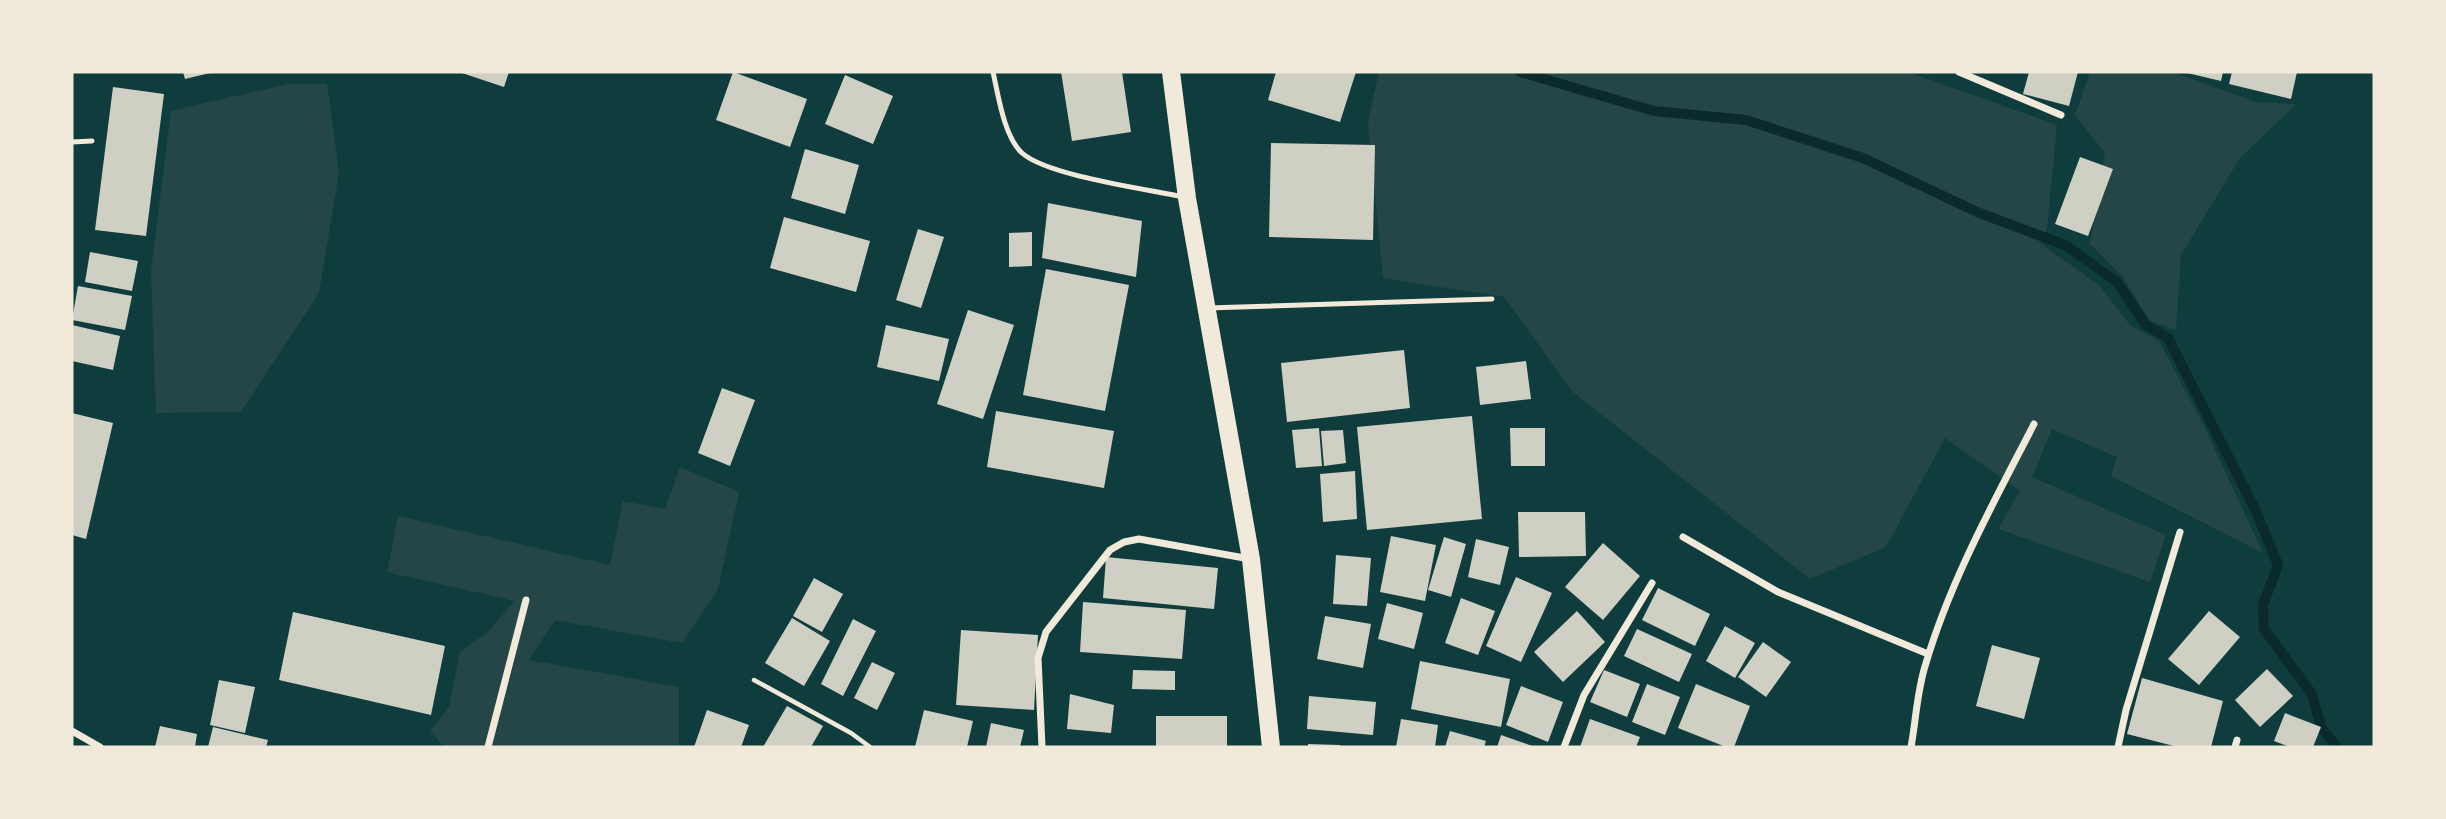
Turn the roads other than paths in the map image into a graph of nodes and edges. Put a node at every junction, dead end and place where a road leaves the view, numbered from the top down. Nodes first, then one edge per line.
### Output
1 (993, 72) edge
2 (1171, 72) edge
3 (1959, 72) edge
4 (2061, 115) dead end
5 (92, 141) dead end
6 (72, 142) edge
7 (1187, 198) junction
8 (1492, 299) dead end
9 (1209, 308) junction
10 (2034, 424) dead end
11 (2180, 532) dead end
12 (1683, 537) dead end
13 (1251, 559) junction
14 (1652, 583) dead end
15 (526, 600) dead end
16 (1928, 654) junction
17 (72, 731) edge
18 (100, 747) edge
19 (488, 747) edge
20 (1042, 747) edge
21 (1271, 747) edge
22 (1564, 747) edge
23 (1911, 747) edge
24 (2118, 747) edge

1 - 7 lane
2 - 7 main road
3 - 4 street
5 - 6 lane
7 - 9 main road
8 - 9 lane
9 - 13 main road
10 - 16 street
11 - 24 street
12 - 16 street
13 - 20 street
13 - 21 main road
14 - 22 street
15 - 19 street
16 - 23 street
17 - 18 street

